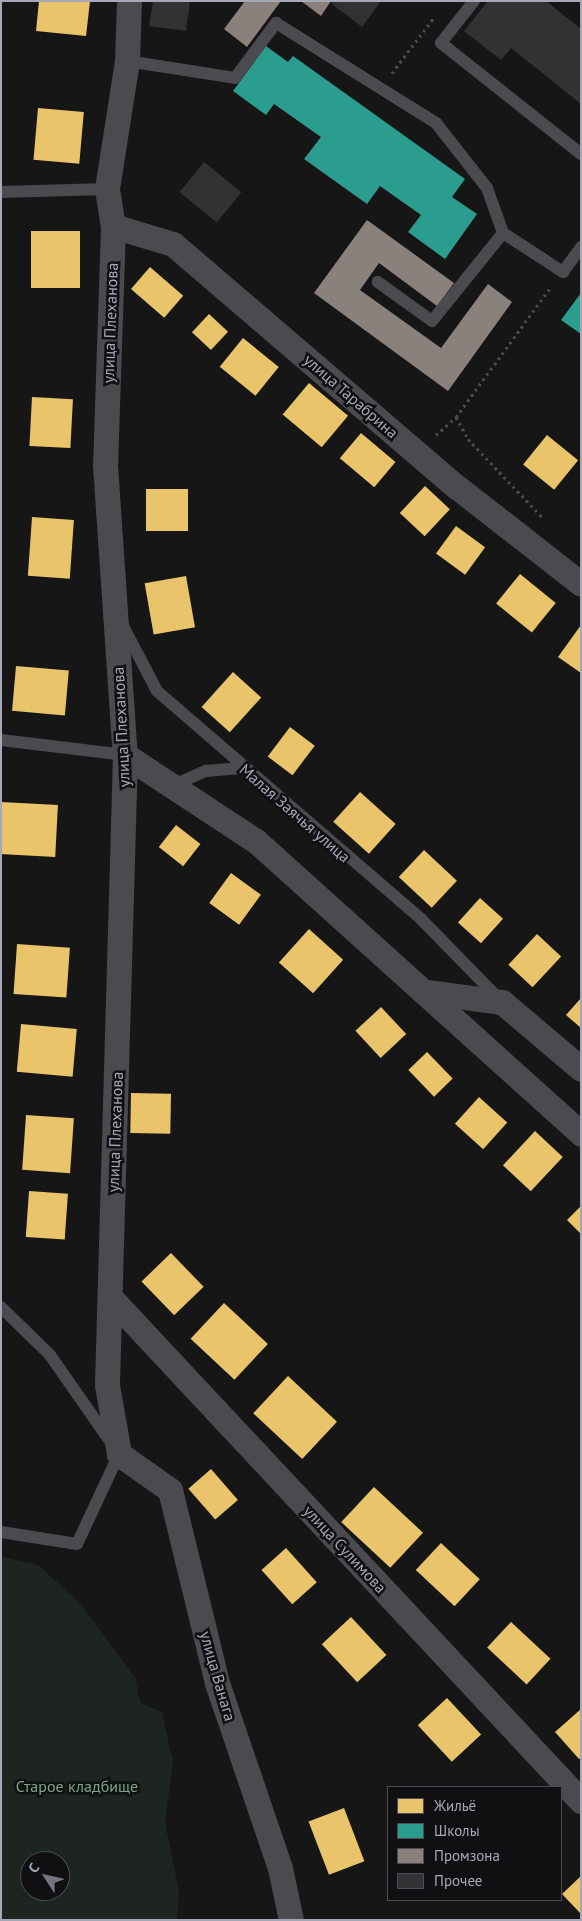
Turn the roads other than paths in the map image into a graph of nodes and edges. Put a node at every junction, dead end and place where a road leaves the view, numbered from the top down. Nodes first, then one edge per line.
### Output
1 (129, 1) edge
2 (474, 1) edge
3 (128, 61) junction
4 (581, 154) edge
5 (108, 189) junction
6 (1, 192) edge
7 (113, 226) junction
8 (503, 233) junction
9 (581, 247) edge
10 (378, 282) dead end
11 (581, 584) edge
12 (113, 606) junction
13 (1, 740) edge
14 (125, 755) junction
15 (244, 768) junction
16 (174, 786) junction
17 (427, 992) junction
18 (502, 1002) junction
19 (581, 1069) edge
20 (581, 1134) edge
21 (110, 1297) junction
22 (1, 1307) edge
23 (119, 1454) junction
24 (1, 1532) edge
25 (581, 1801) edge
26 (291, 1920) edge

1 - 3 street, улица Плеханова
2 - 4 lane
3 - 5 street, улица Плеханова
3 - 8 lane
5 - 6 lane
5 - 7 street, улица Плеханова
7 - 11 street, улица Тарабрина
7 - 12 street, улица Плеханова
8 - 9 lane
8 - 10 lane
12 - 14 street, улица Плеханова
12 - 15 lane, Малая Заячья улица
13 - 14 lane
14 - 16 street
14 - 21 street, улица Плеханова
15 - 16 lane
15 - 18 lane, Малая Заячья улица
16 - 17 street
17 - 18 street
17 - 20 street
18 - 19 street, Малая Заячья улица
21 - 23 street, улица Плеханова
21 - 25 street, улица Сулимова
22 - 23 lane
23 - 24 lane
23 - 26 street, улица Ванага

